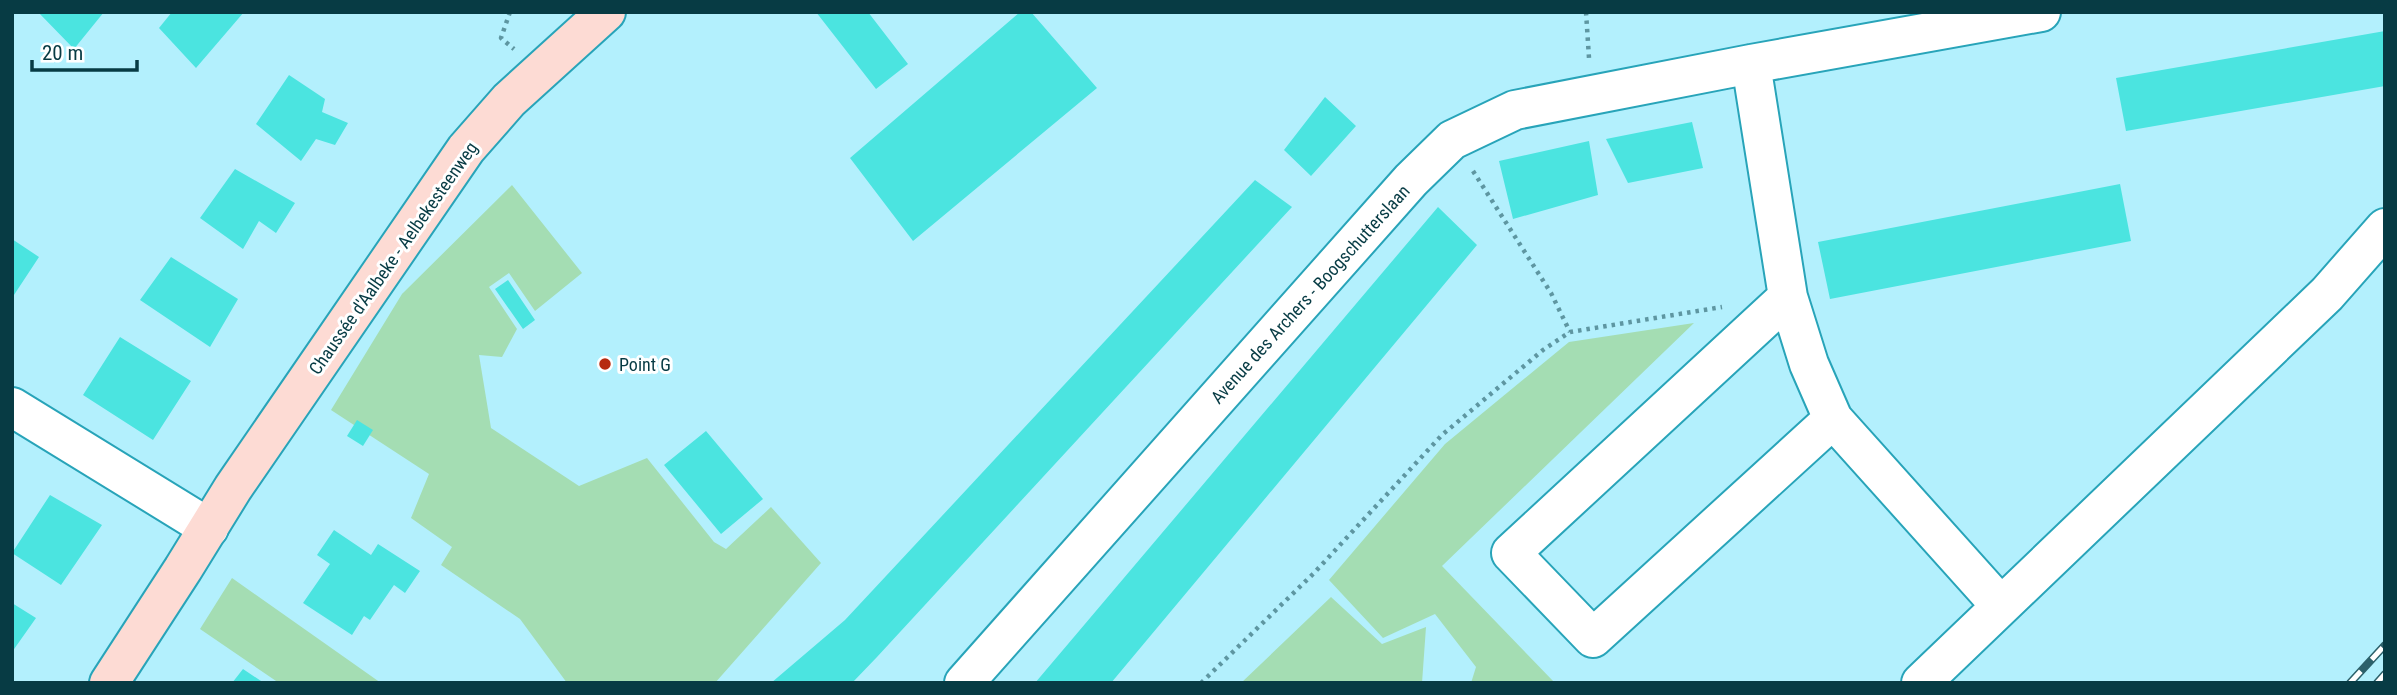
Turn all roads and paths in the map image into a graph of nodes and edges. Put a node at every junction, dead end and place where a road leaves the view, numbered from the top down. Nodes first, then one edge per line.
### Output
1 (1586, 12) edge
2 (2041, 12) edge
3 (595, 15) edge
4 (1751, 64) junction
5 (1591, 94) junction
6 (1452, 140) junction
7 (2385, 228) edge
8 (1788, 297) junction
9 (1570, 332) junction
10 (12, 407) edge
11 (1833, 419) junction
12 (209, 528) junction
13 (2000, 605) junction
14 (109, 683) edge
15 (964, 683) edge
16 (1200, 683) edge
17 (1921, 683) edge

1 - 5 path
2 - 4 street, Avenue des Archers - Boogschutterslaan
3 - 12 main road, Chaussée d'Aalbeke - Aelbekesteenweg
4 - 5 street, Avenue des Archers - Boogschutterslaan
4 - 8 street
5 - 6 street, Avenue des Archers - Boogschutterslaan
6 - 9 path
6 - 15 street, Avenue des Archers - Boogschutterslaan
7 - 13 street
8 - 9 path
8 - 11 street
8 - 11 street
9 - 16 path
10 - 12 street
11 - 13 street
12 - 14 main road, Chaussée d'Aalbeke - Aelbekesteenweg
13 - 17 street

